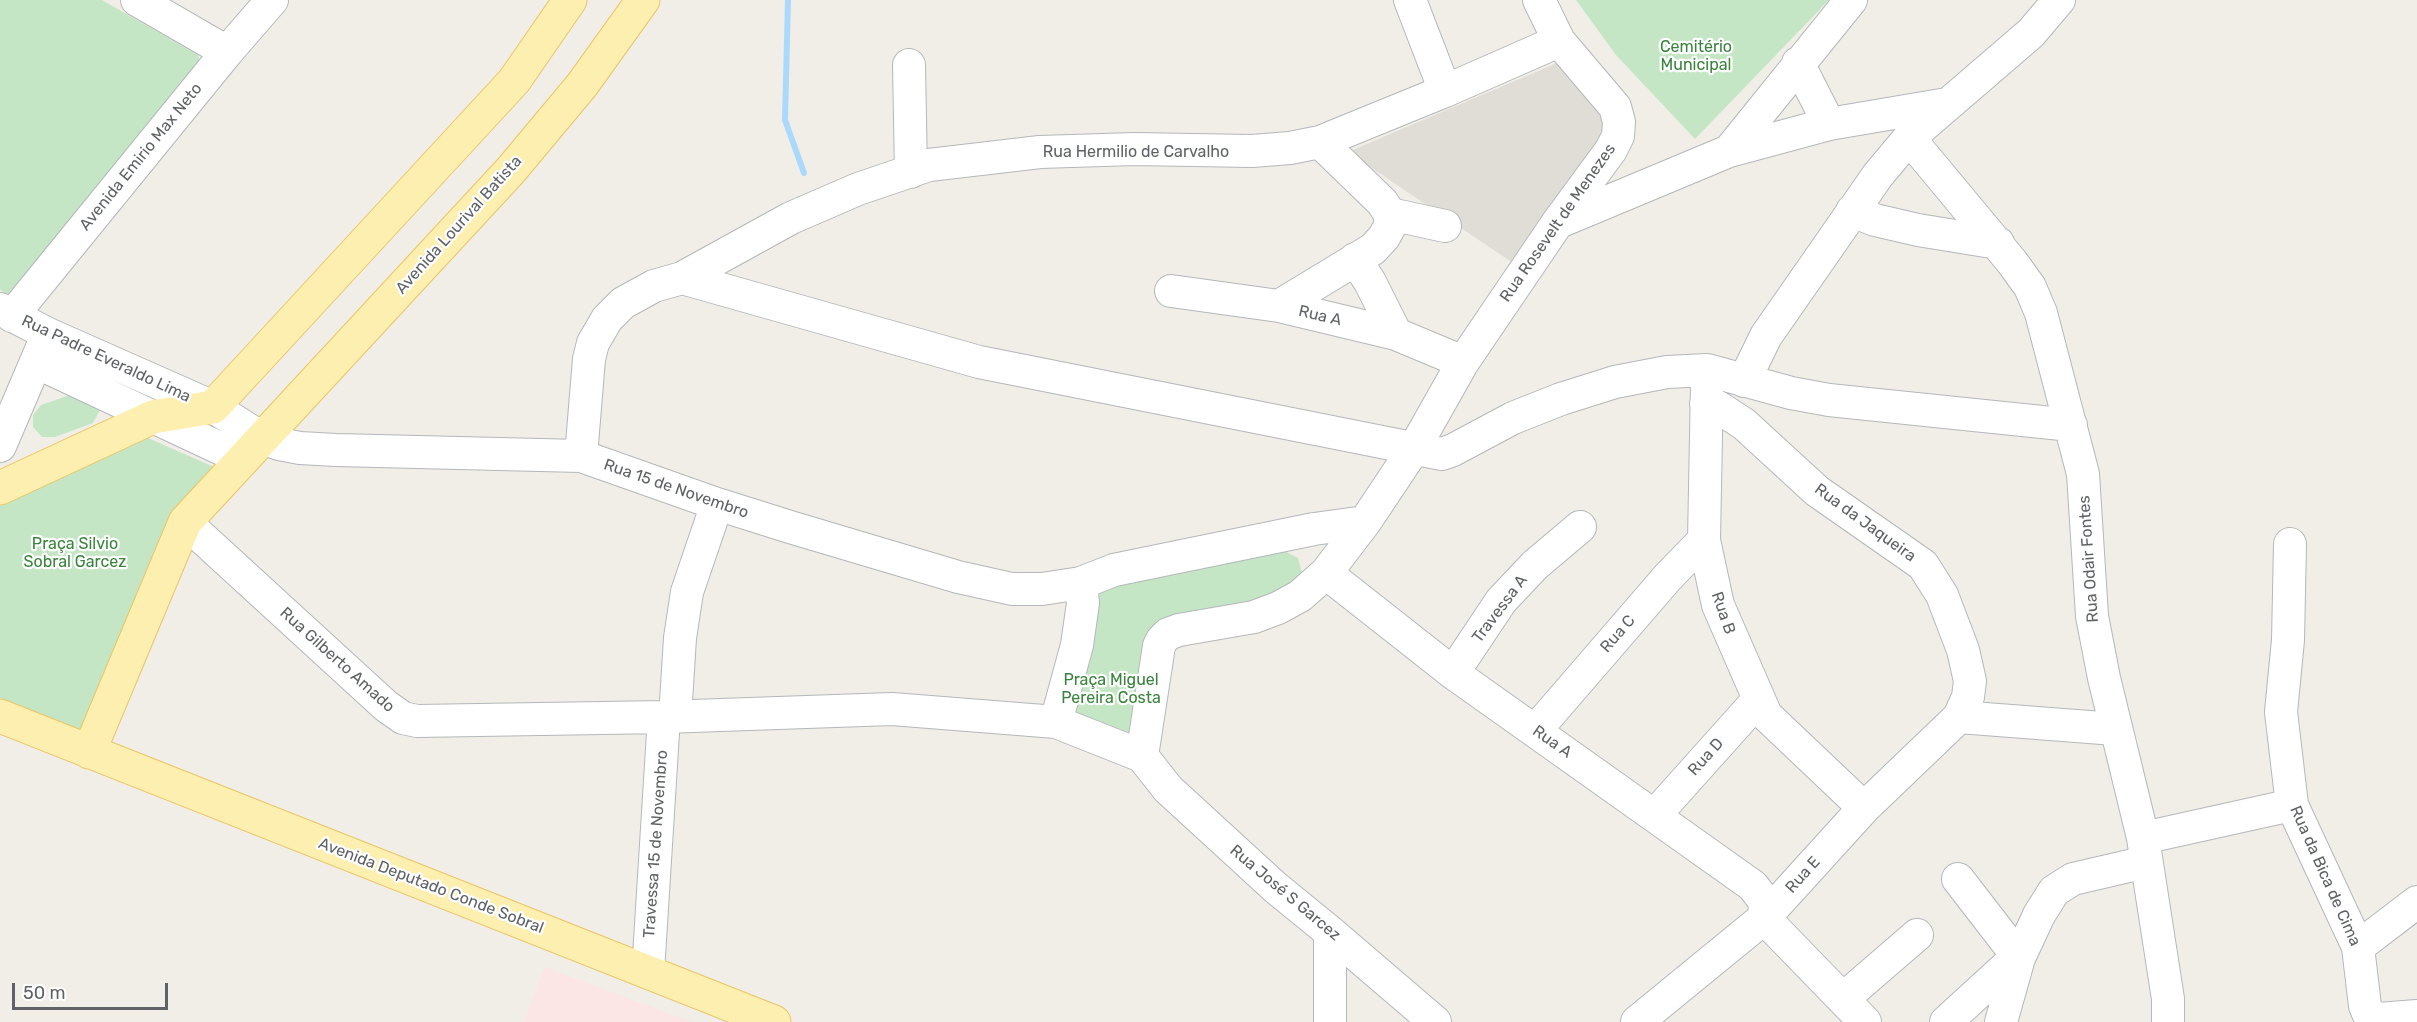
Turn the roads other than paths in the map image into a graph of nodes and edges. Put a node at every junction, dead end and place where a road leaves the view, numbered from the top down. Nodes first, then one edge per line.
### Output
1 (137, 0) edge
2 (272, 0) edge
3 (570, 0) edge
4 (643, 0) edge
5 (1410, 0) edge
6 (1539, 0) edge
7 (1851, 0) edge
8 (2059, 0) edge
9 (1559, 41) junction
10 (227, 52) junction
11 (1798, 63) junction
12 (909, 65) dead end
13 (1445, 91) junction
14 (1947, 104) junction
15 (1829, 124) junction
16 (1909, 138) junction
17 (1320, 142) junction
18 (1729, 151) junction
19 (911, 172) junction
20 (1852, 211) junction
21 (1390, 214) junction
22 (1558, 222) junction
23 (1445, 226) dead end
24 (1998, 243) junction
25 (1355, 259) junction
26 (682, 278) junction
27 (1171, 291) dead end
28 (1279, 306) junction
29 (6, 312) edge
30 (1396, 334) junction
31 (42, 348) junction
32 (1463, 362) junction
33 (1707, 370) junction
34 (1744, 381) junction
35 (1706, 404) junction
36 (213, 407) junction
37 (153, 417) junction
38 (2071, 425) junction
39 (0, 446) edge
40 (1415, 447) junction
41 (253, 449) junction
42 (581, 456) junction
43 (0, 488) edge
44 (717, 504) junction
45 (185, 522) junction
46 (1365, 522) junction
47 (1580, 527) dead end
48 (1704, 540) junction
49 (2290, 544) dead end
50 (1326, 573) junction
51 (1081, 583) junction
52 (1453, 673) junction
53 (1758, 700) junction
54 (0, 716) edge
55 (670, 717) junction
56 (1959, 717) junction
57 (1056, 722) junction
58 (2115, 729) junction
59 (1535, 730) junction
60 (88, 752) junction
61 (1142, 756) junction
62 (2292, 805) junction
63 (1864, 808) junction
64 (1654, 815) junction
65 (2145, 850) junction
66 (1958, 879) dead end
67 (2417, 902) edge
68 (1764, 918) junction
69 (1330, 932) junction
70 (1917, 935) dead end
71 (2358, 947) junction
72 (2019, 958) junction
73 (648, 972) junction
74 (1844, 998) junction
75 (2417, 1016) edge
76 (774, 1022) edge
77 (1329, 1022) edge
78 (1435, 1022) edge
79 (1637, 1022) edge
80 (1864, 1022) edge
81 (1946, 1022) edge
82 (2001, 1022) edge
83 (2168, 1022) edge

1 - 10 street
2 - 10 street, Avenida Emirio Max Neto
3 - 36 main road
4 - 41 main road, Avenida Lourival Batista
5 - 13 street
6 - 9 street, Rua Rosevelt de Menezes
7 - 11 street
8 - 14 street
9 - 13 street, Rua Hermilio de Carvalho
9 - 22 street, Rua Rosevelt de Menezes
10 - 29 street, Avenida Emirio Max Neto
11 - 15 street
11 - 18 street
12 - 19 street
13 - 17 street, Rua Hermilio de Carvalho
14 - 15 street
14 - 16 street
15 - 18 street
16 - 20 street
16 - 24 street, Rua Odair Fontes
17 - 19 street, Rua Hermilio de Carvalho
17 - 21 street
18 - 22 street
19 - 26 street, Rua Hermilio de Carvalho
20 - 24 street
20 - 34 street
21 - 23 street
21 - 25 street
22 - 32 street, Rua Rosevelt de Menezes
24 - 38 street, Rua Odair Fontes
25 - 28 street
25 - 30 street
26 - 40 street
26 - 42 street, Rua Hermilio de Carvalho
27 - 28 street, Rua A
28 - 30 street, Rua A
29 - 31 street, Rua Padre Everaldo Lima
30 - 32 street, Rua A
31 - 36 street, Rua Padre Everaldo Lima
31 - 37 street, Rua Padre Everaldo Lima
31 - 39 street
32 - 40 street, Rua Rosevelt de Menezes
33 - 34 street
33 - 35 street, Rua B
33 - 40 street
34 - 38 street
35 - 48 street, Rua B
35 - 56 street, Rua da Jaqueira
36 - 37 main road
36 - 41 street
37 - 41 street, Rua Padre Everaldo Lima
37 - 43 main road
38 - 58 street, Rua Odair Fontes
40 - 46 street, Rua Rosevelt de Menezes
41 - 42 street, Rua 15 de Novembro
41 - 45 main road
42 - 44 street, Rua 15 de Novembro
44 - 51 street, Rua 15 de Novembro
44 - 55 street, Travessa 15 de Novembro
45 - 55 street, Rua Gilberto Amado
45 - 60 main road
46 - 50 street
46 - 51 street
47 - 52 street, Travessa A
48 - 53 street, Rua B
48 - 59 street, Rua C
49 - 62 street, Rua da Bica de Cima
50 - 52 street, Rua A
50 - 61 street
51 - 57 street
52 - 59 street, Rua A
53 - 63 street, Rua B
53 - 64 street, Rua D
54 - 60 main road
55 - 57 street, Rua Gilberto Amado
55 - 73 street, Travessa 15 de Novembro
56 - 58 street
56 - 63 street, Rua E
57 - 61 street
58 - 65 street, Rua Odair Fontes
59 - 64 street, Rua A
60 - 73 main road, Avenida Deputado Conde Sobral
61 - 69 street, Rua José S Garcez
62 - 65 street
62 - 71 street, Rua da Bica de Cima
63 - 68 street, Rua E
64 - 68 street, Rua A
65 - 72 street
65 - 83 street, Rua Odair Fontes
66 - 72 street
67 - 71 street
68 - 74 street
68 - 79 street, Rua E
69 - 77 street
69 - 78 street, Rua José S Garcez
70 - 74 street
71 - 75 street, Rua da Bica de Cima
72 - 81 street
72 - 82 street
73 - 76 main road, Avenida Deputado Conde Sobral
74 - 80 street

